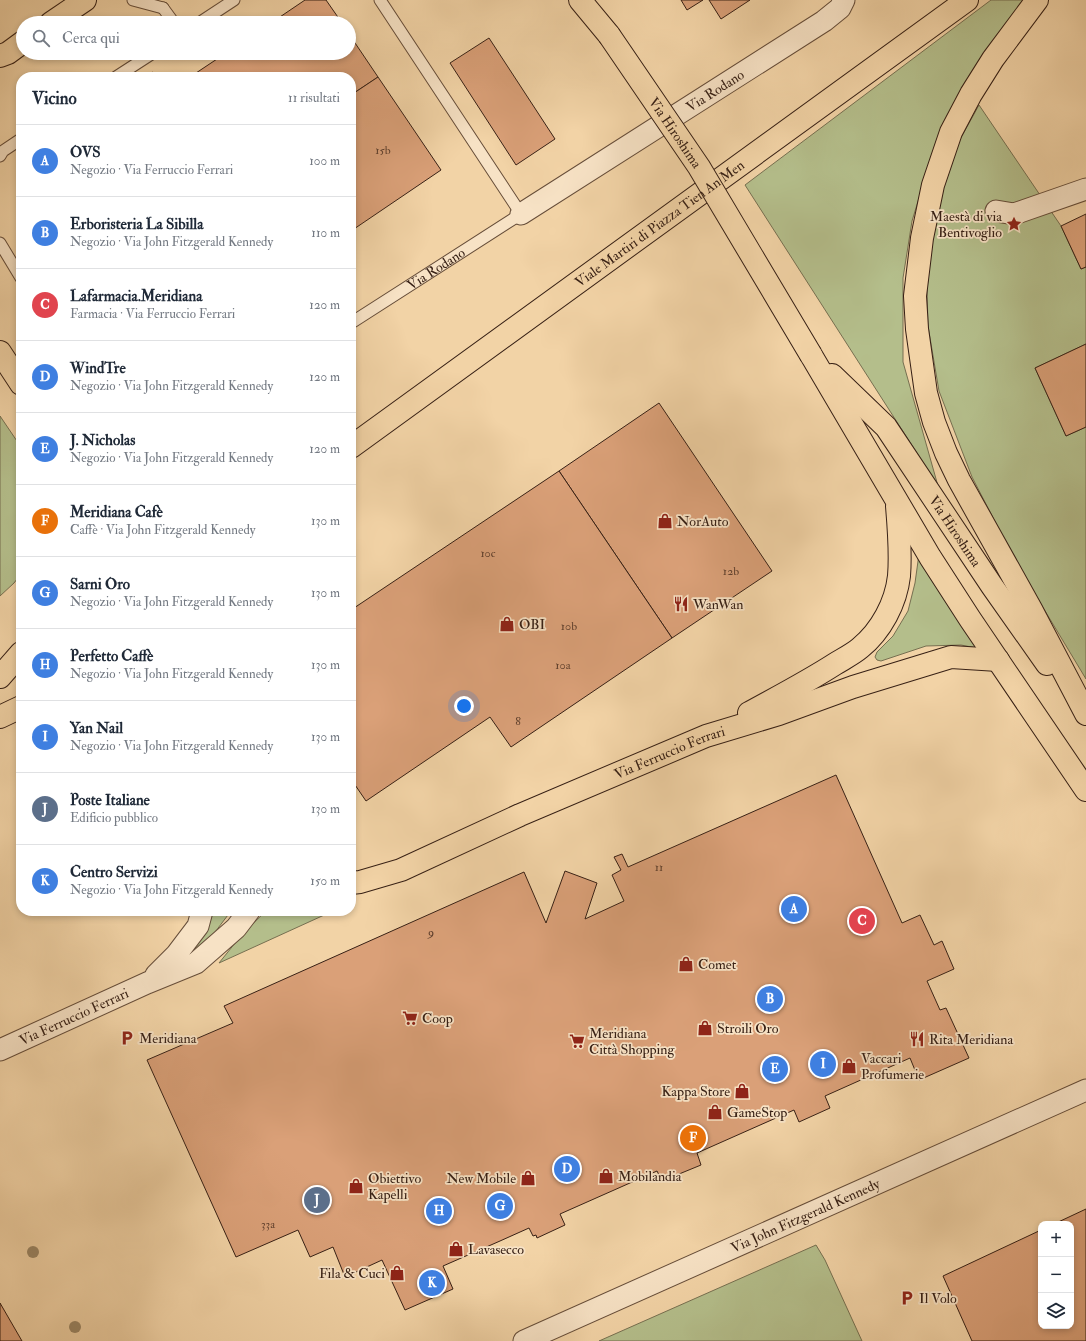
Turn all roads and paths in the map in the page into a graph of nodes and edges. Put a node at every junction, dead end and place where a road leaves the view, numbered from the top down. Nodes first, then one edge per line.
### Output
1 (85, 0) edge
2 (133, 0) edge
3 (234, 0) edge
4 (380, 0) edge
5 (580, 0) edge
6 (844, 0) edge
7 (967, 0) edge
8 (1037, 0) edge
9 (163, 4) edge
10 (61, 16) edge
11 (170, 16) edge
12 (210, 16) edge
13 (142, 60) edge
14 (124, 72) edge
15 (16, 142) edge
16 (1, 153) edge
17 (1086, 189) edge
18 (996, 212) dead end
19 (521, 214) junction
20 (0, 244) edge
21 (16, 270) edge
22 (356, 320) edge
23 (0, 352) edge
24 (812, 355) junction
25 (16, 376) edge
26 (356, 443) edge
27 (896, 499) junction
28 (16, 659) edge
29 (998, 660) junction
30 (0, 677) edge
31 (16, 709) edge
32 (1086, 714) edge
33 (0, 717) edge
34 (1086, 719) edge
35 (706, 736) junction
36 (1086, 790) edge
37 (356, 882) edge
38 (201, 916) edge
39 (245, 916) edge
40 (147, 983) junction
41 (0, 1050) edge
42 (1086, 1090) edge
43 (524, 1341) edge

1 - 10 main road
2 - 9 lane
3 - 12 lane
4 - 19 lane
5 - 24 main road, Via Hiroshima, bridge
6 - 19 street, Via Rodano
7 - 26 main road, Viale Martiri di Piazza Tien An Men
8 - 32 main road
9 - 11 lane
13 - 14 lane
15 - 16 lane
17 - 18 street
19 - 22 lane, Via Rodano
20 - 21 lane
23 - 25 main road
24 - 27 main road, Via Hiroshima
24 - 34 main road, Via Hiroshima
27 - 29 main road, Via Hiroshima
27 - 35 main road, Via Hiroshima
28 - 30 main road
29 - 35 main road, Via Ferruccio Ferrari
29 - 36 main road, Via Hiroshima
31 - 33 main road
35 - 37 main road, Via Ferruccio Ferrari
38 - 40 street, Via Ferruccio Ferrari
39 - 40 street, Via Ferruccio Ferrari
40 - 41 street, Via Ferruccio Ferrari
42 - 43 street, Via John Fitzgerald Kennedy

